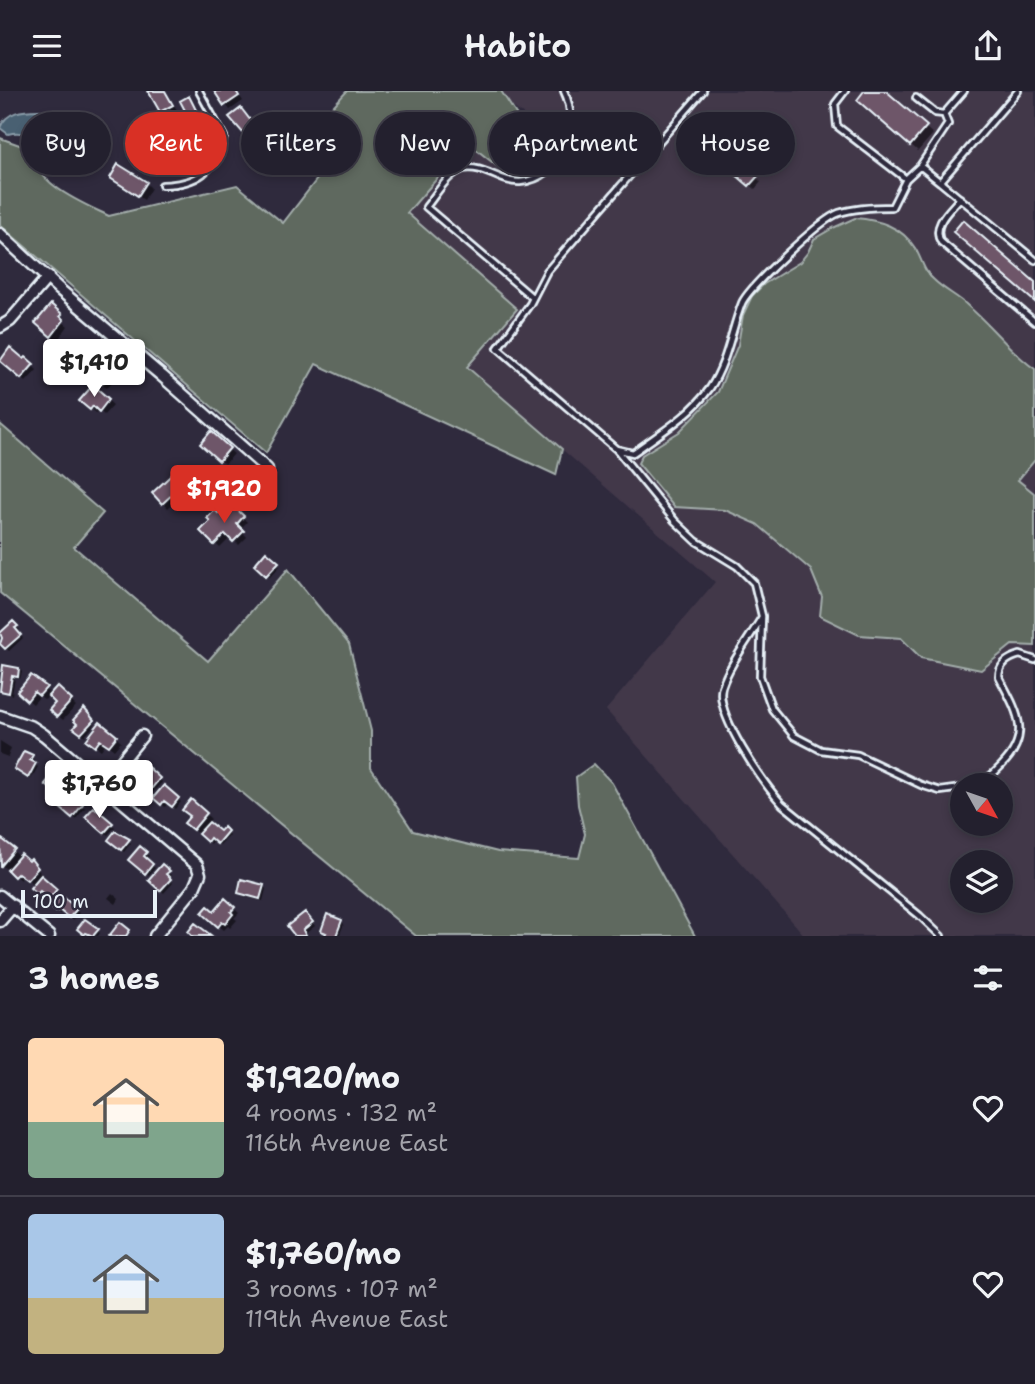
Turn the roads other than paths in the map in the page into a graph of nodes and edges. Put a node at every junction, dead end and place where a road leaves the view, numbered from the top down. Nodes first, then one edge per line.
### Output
1 (199, 91) edge
2 (564, 91) edge
3 (703, 91) edge
4 (845, 91) edge
5 (964, 91) edge
6 (1018, 91) edge
7 (916, 97) dead end
8 (944, 114) junction
9 (920, 166) junction
10 (905, 179) junction
11 (940, 182) junction
12 (162, 185) dead end
13 (960, 198) junction
14 (0, 235) edge
15 (1035, 260) edge
16 (48, 277) junction
17 (533, 298) junction
18 (1035, 322) edge
19 (0, 327) edge
20 (616, 449) junction
21 (267, 469) dead end
22 (762, 616) junction
23 (1035, 660) edge
24 (0, 716) edge
25 (142, 736) dead end
26 (995, 773) edge
27 (102, 785) junction
28 (950, 790) edge
29 (0, 896) edge
30 (12, 906) junction
31 (0, 921) edge
32 (49, 936) edge
33 (155, 936) edge
34 (941, 936) edge

1 - 12 lane
2 - 17 lane
3 - 17 lane
4 - 10 lane
5 - 8 lane
6 - 11 lane
7 - 8 lane
8 - 9 lane
9 - 10 lane
9 - 11 lane
10 - 20 lane
11 - 13 lane
13 - 15 lane
13 - 18 lane
14 - 16 street
16 - 19 street
16 - 21 street
17 - 20 lane
20 - 22 lane
22 - 28 lane
22 - 34 lane
23 - 26 lane
24 - 27 street
25 - 27 street
27 - 33 street
29 - 30 street
30 - 31 street
30 - 32 street

